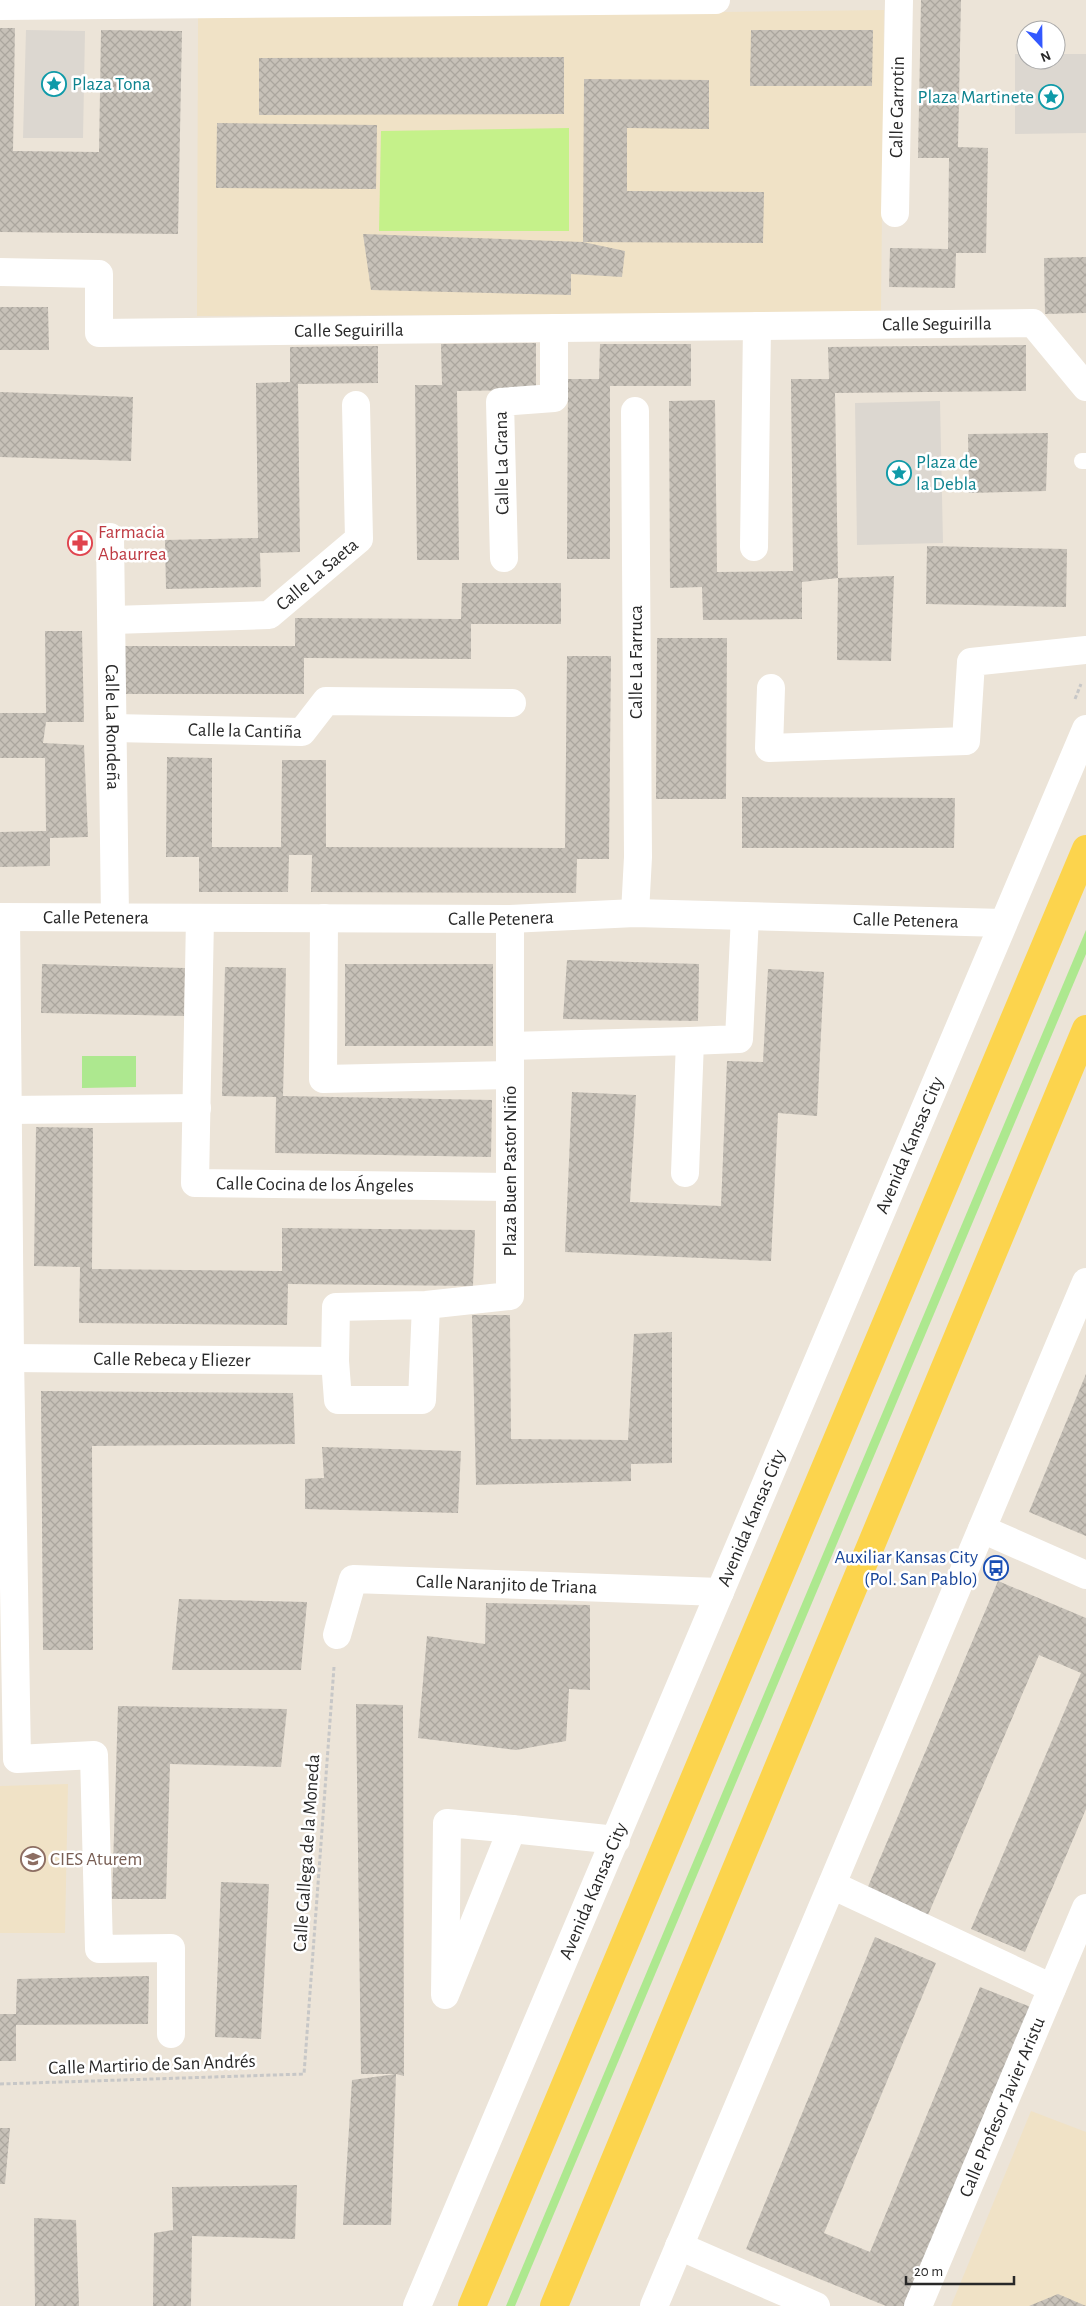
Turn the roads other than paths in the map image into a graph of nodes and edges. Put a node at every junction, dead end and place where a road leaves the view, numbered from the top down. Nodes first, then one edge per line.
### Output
1 (716, 0) edge
2 (899, 0) edge
3 (0, 6) edge
4 (895, 213) dead end
5 (0, 272) edge
6 (757, 326) junction
7 (554, 328) junction
8 (1086, 387) edge
9 (356, 405) dead end
10 (635, 410) dead end
11 (110, 537) dead end
12 (754, 546) dead end
13 (504, 558) dead end
14 (112, 620) junction
15 (1086, 650) edge
16 (771, 688) dead end
17 (512, 703) dead end
18 (113, 728) junction
19 (1086, 729) edge
20 (1086, 849) edge
21 (635, 913) junction
22 (745, 916) junction
23 (3, 917) edge
24 (115, 917) junction
25 (200, 918) junction
26 (324, 918) junction
27 (510, 920) junction
28 (1003, 922) junction
29 (1086, 1029) edge
30 (690, 1041) junction
31 (510, 1046) junction
32 (510, 1075) junction
33 (197, 1108) junction
34 (8, 1110) junction
35 (685, 1173) dead end
36 (510, 1187) junction
37 (4, 1190) edge
38 (1086, 1282) edge
39 (426, 1305) junction
40 (10, 1358) junction
41 (335, 1361) junction
42 (982, 1529) junction
43 (1086, 1575) edge
44 (720, 1592) junction
45 (337, 1635) road end
46 (512, 1829) junction
47 (616, 1840) junction
48 (832, 1885) junction
49 (1086, 1908) edge
50 (1052, 1988) junction
51 (171, 2034) dead end
52 (679, 2246) junction
53 (417, 2306) edge
54 (472, 2306) edge
55 (554, 2306) edge
56 (654, 2306) edge
57 (816, 2306) edge
58 (918, 2306) edge

1 - 3 street
2 - 4 street, Calle Garrotin
5 - 7 street, Calle Seguirilla
6 - 7 street, Calle Seguirilla
6 - 8 street, Calle Seguirilla
6 - 12 street
7 - 13 street, Calle La Grana
9 - 14 street, Calle La Saeta
10 - 21 street, Calle La Farruca
11 - 14 street, Calle La Rondeña
14 - 18 street, Calle La Rondeña
15 - 16 street
17 - 18 street, Calle la Cantiña
18 - 24 street, Calle La Rondeña
19 - 28 street, Avenida Kansas City
20 - 54 main road
21 - 22 street, Calle Petenera
21 - 27 street, Calle Petenera
22 - 28 street, Calle Petenera
22 - 30 street
23 - 24 street, Calle Petenera
23 - 34 street
24 - 25 street, Calle Petenera
25 - 26 street, Calle Petenera
25 - 33 street, Calle Cocina de los Ángeles
26 - 27 street, Calle Petenera
26 - 32 street
27 - 31 street, Plaza Buen Pastor Niño
28 - 44 street, Avenida Kansas City
29 - 55 main road
30 - 31 street
30 - 35 street
31 - 32 street, Plaza Buen Pastor Niño
32 - 36 street, Plaza Buen Pastor Niño
33 - 34 street
33 - 36 street, Calle Cocina de los Ángeles
34 - 37 street
36 - 39 street, Plaza Buen Pastor Niño
37 - 40 street
38 - 42 street
39 - 41 street
39 - 41 street
40 - 41 street, Calle Rebeca y Eliezer
40 - 51 street
42 - 43 street
42 - 48 street
44 - 45 street, Calle Naranjito de Triana
44 - 47 street, Avenida Kansas City
46 - 46 street
46 - 47 street
47 - 53 street, Avenida Kansas City
48 - 50 street
48 - 52 street
49 - 50 street, Calle Profesor Javier Aristu
50 - 58 street, Calle Profesor Javier Aristu
52 - 56 street
52 - 57 street

